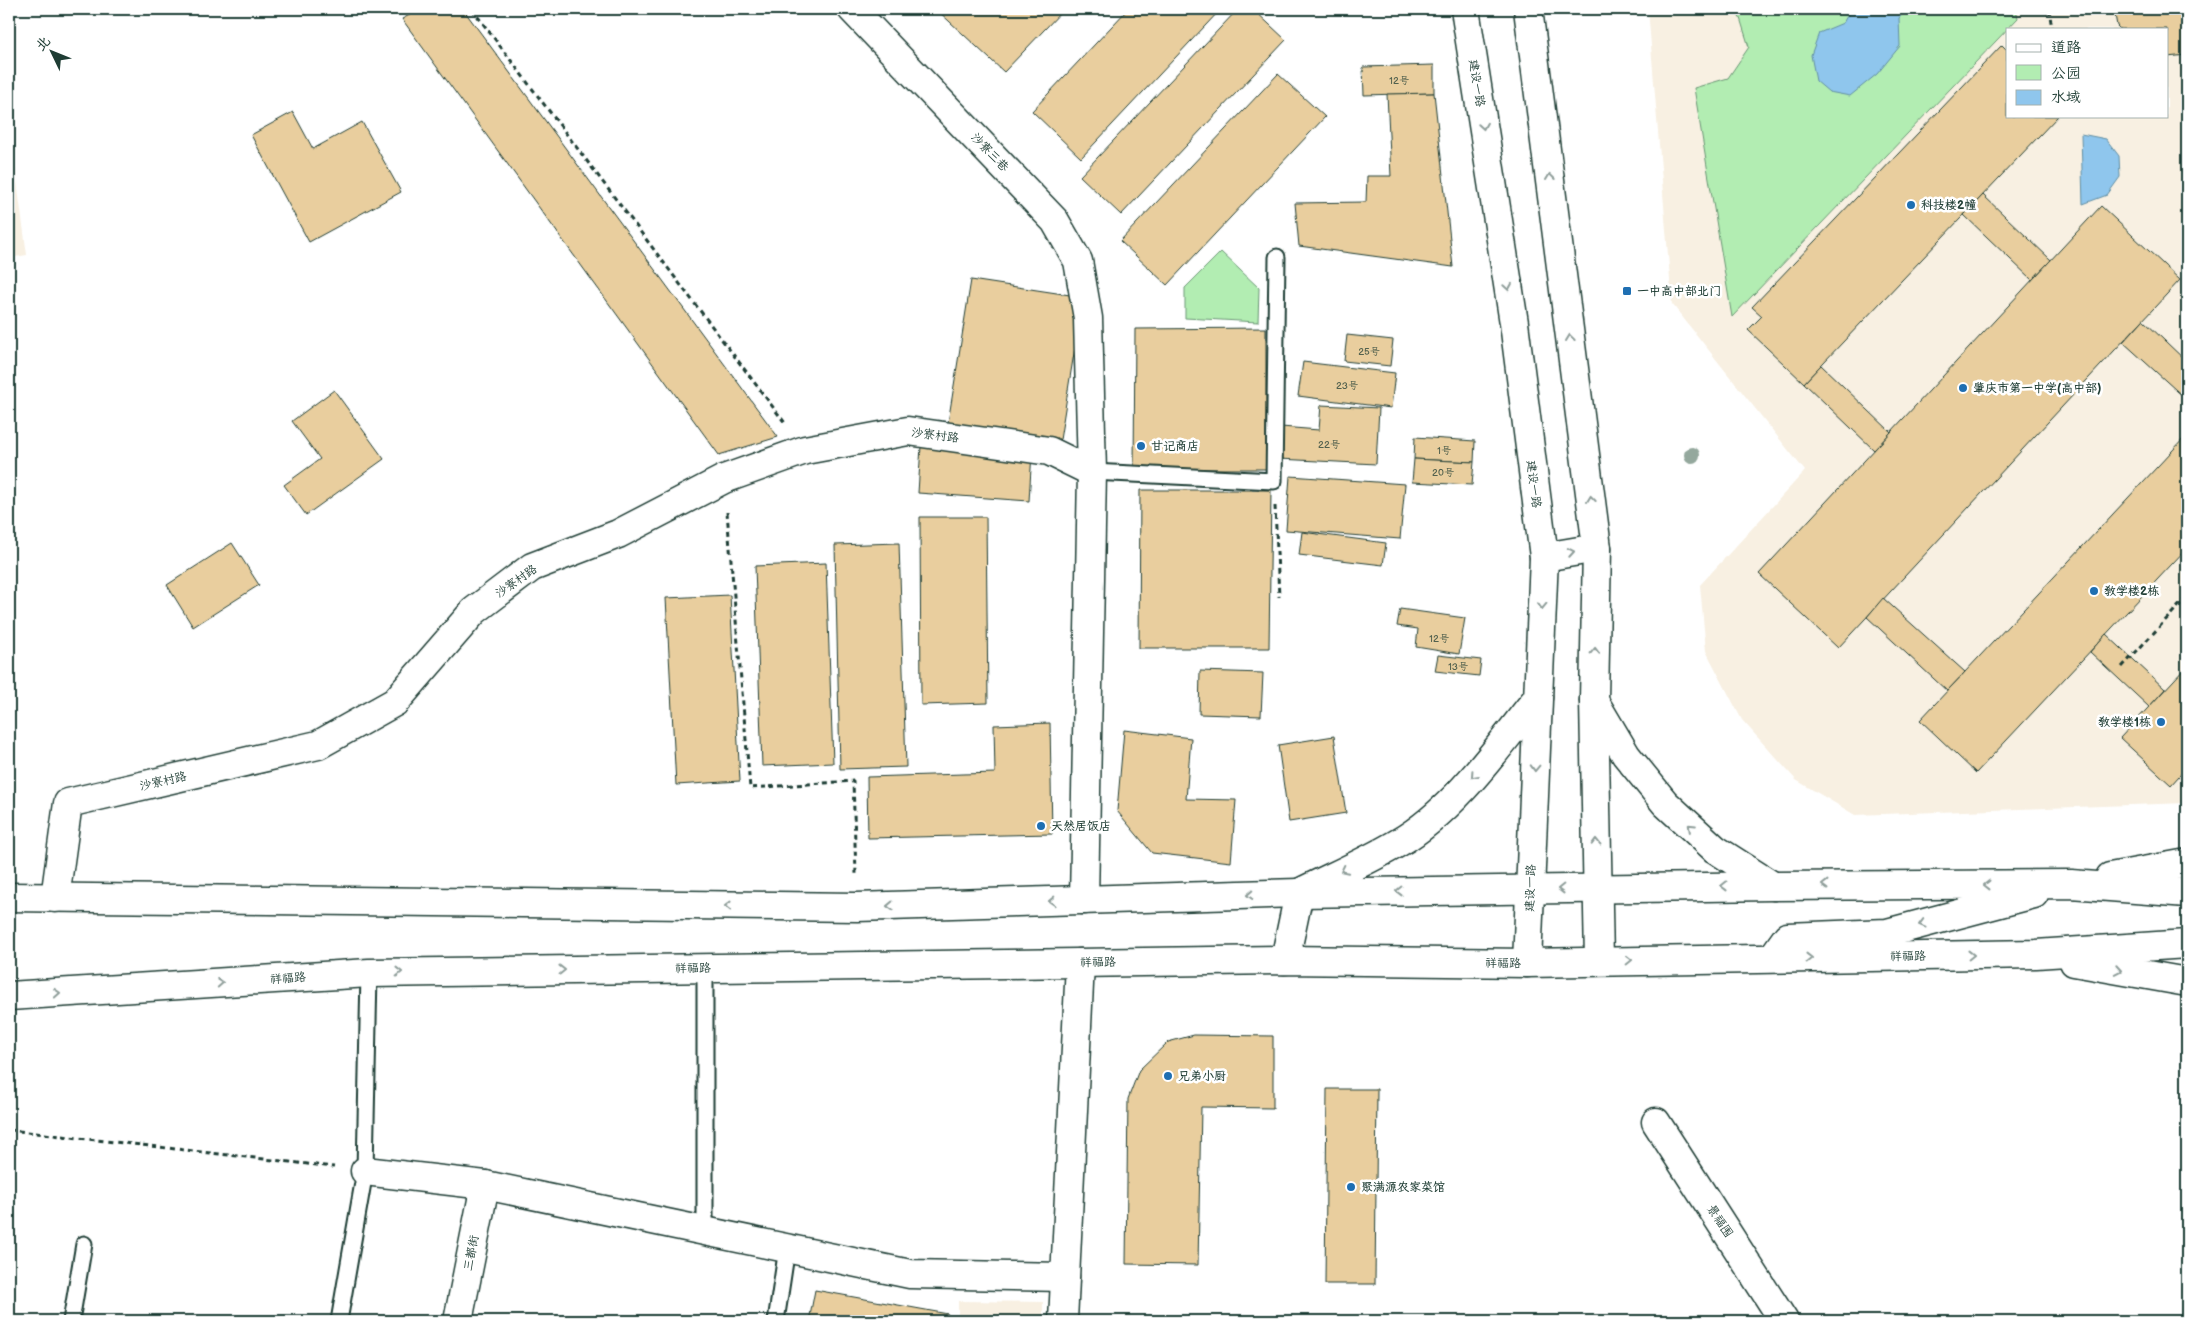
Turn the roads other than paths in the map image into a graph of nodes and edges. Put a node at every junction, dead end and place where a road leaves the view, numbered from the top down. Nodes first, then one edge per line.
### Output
1 (852, 9) edge
2 (1465, 9) edge
3 (1528, 9) edge
4 (1277, 257) dead end
5 (1092, 472) junction
6 (1598, 548) junction
7 (1544, 557) junction
8 (1538, 697) junction
9 (1594, 700) junction
10 (2187, 863) edge
11 (2071, 884) junction
12 (1773, 886) junction
13 (1597, 888) junction
14 (1530, 890) junction
15 (1298, 893) junction
16 (2187, 893) edge
17 (9, 897) edge
18 (54, 898) junction
19 (1084, 900) junction
20 (2187, 944) edge
21 (2036, 954) junction
22 (1772, 958) junction
23 (1285, 960) junction
24 (1599, 961) junction
25 (1080, 963) junction
26 (1527, 963) junction
27 (705, 968) junction
28 (369, 973) junction
29 (2187, 982) edge
30 (9, 996) edge
31 (1656, 1122) dead end
32 (365, 1171) junction
33 (485, 1185) junction
34 (706, 1231) junction
35 (84, 1244) dead end
36 (787, 1248) junction
37 (1065, 1278) junction
38 (71, 1321) edge
39 (339, 1321) edge
40 (458, 1321) edge
41 (776, 1321) edge
42 (1063, 1321) edge
43 (1784, 1321) edge

1 - 5 street, 沙寮三巷
2 -> 7 street, 建设一路
6 -> 3 street
4 - 5 lane
5 - 18 street, 沙寮村路
5 - 19 street, 沙寮三巷
7 -> 6 street
9 -> 6 street
7 -> 8 street, 建设一路
8 -> 14 street, 建设一路
8 -> 15 street
12 -> 9 street
13 -> 9 street
10 - 11 street
11 -> 12 street
11 - 16 street
11 -> 22 street
12 -> 13 street
13 -> 14 street
13 - 24 street
14 -> 15 street
14 - 26 street, 建设一路
15 -> 19 street
15 - 23 street
17 - 18 street
19 -> 18 street
20 - 21 street, 祥福路
22 -> 21 street, 祥福路
21 -> 29 street
24 -> 22 street, 祥福路
23 - 25 street, 祥福路
23 - 26 street, 祥福路
24 - 26 street, 祥福路
25 - 27 street, 祥福路
25 - 37 street
28 -> 27 street, 祥福路
27 - 34 lane
30 -> 28 street, 祥福路
28 - 32 lane
31 - 43 street, 景福围
32 - 33 street
32 - 39 lane
33 - 34 street
33 - 40 street, 三都街
34 - 36 street
35 - 38 lane
36 - 37 street
36 - 41 lane
37 - 42 street

